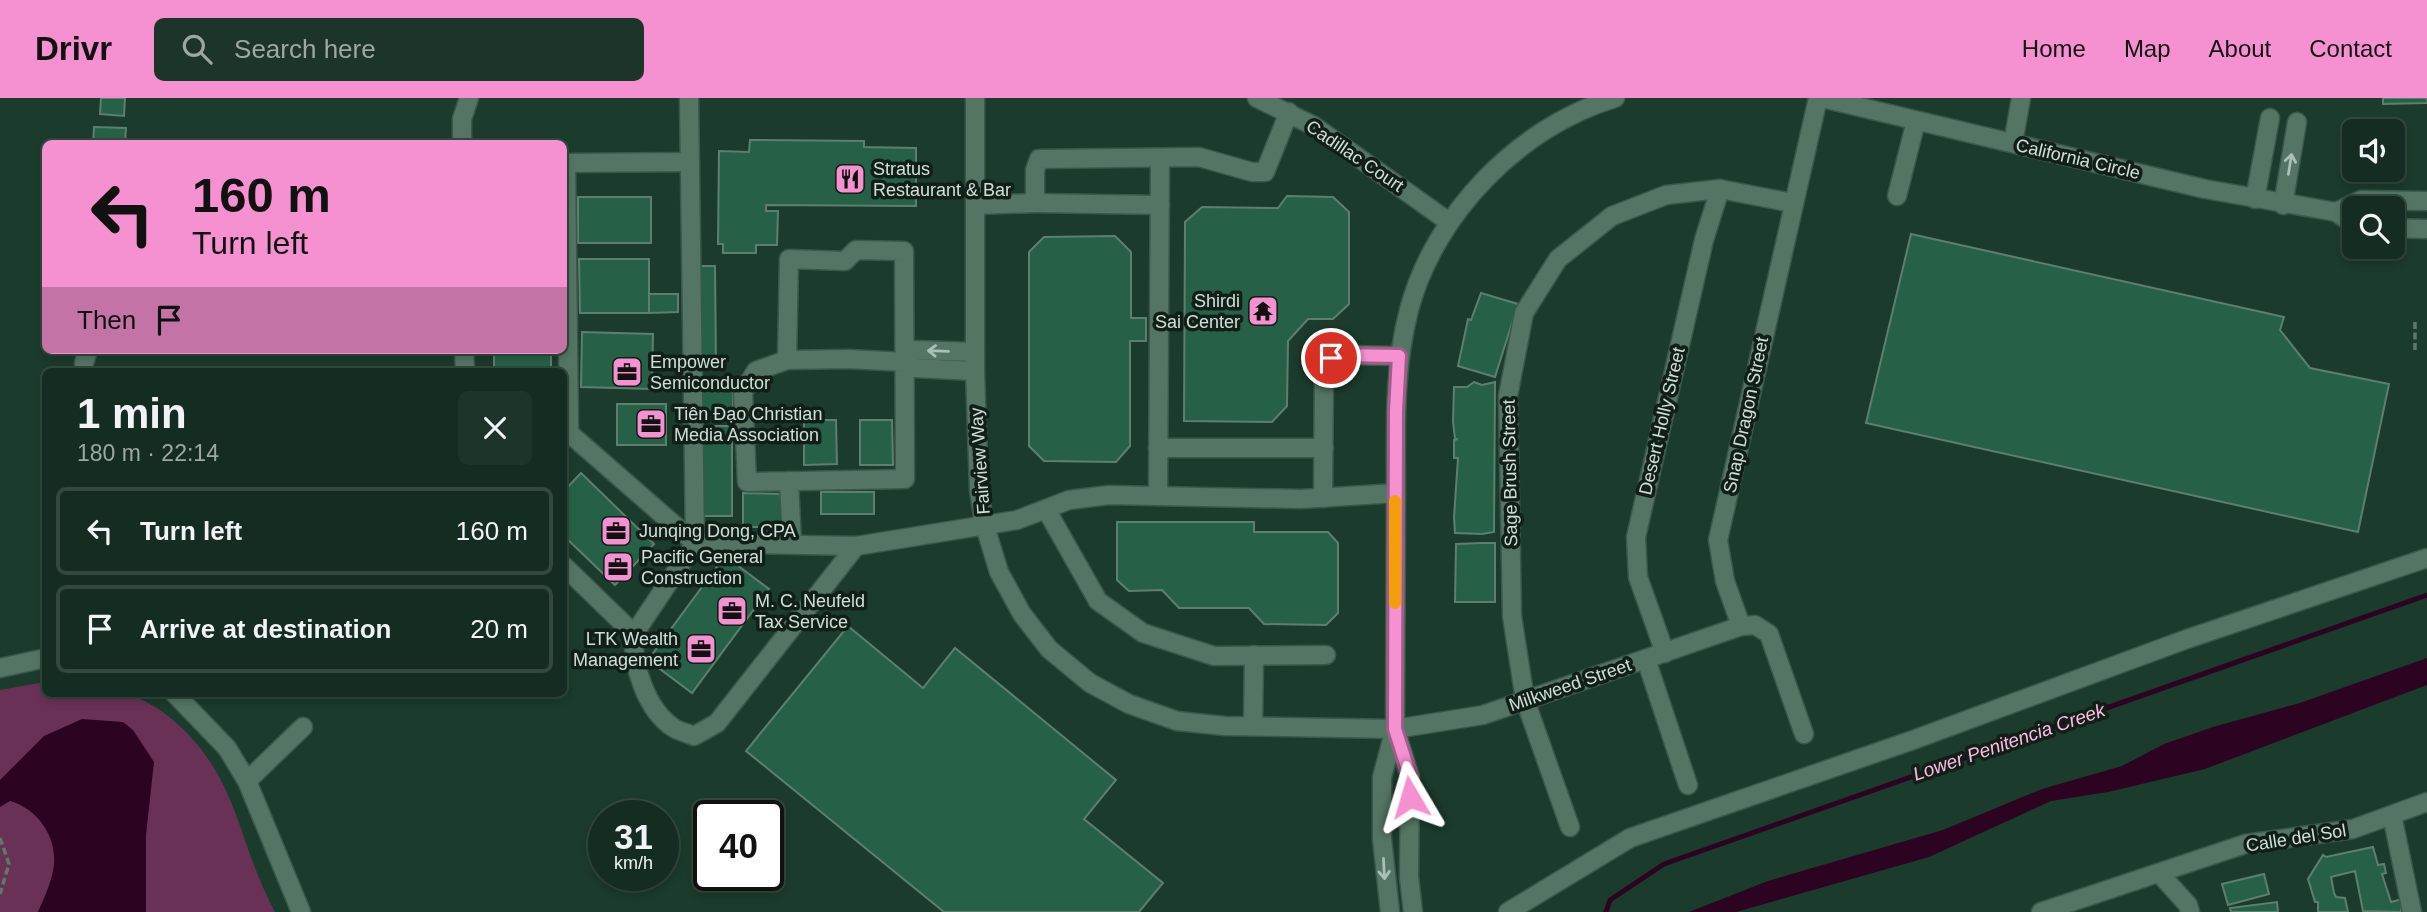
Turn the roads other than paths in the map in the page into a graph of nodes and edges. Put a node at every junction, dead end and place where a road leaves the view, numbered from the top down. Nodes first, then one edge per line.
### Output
1 (468, 98) edge
2 (690, 98) edge
3 (975, 98) edge
4 (1256, 98) edge
5 (1615, 98) edge
6 (1820, 98) edge
7 (2021, 98) edge
8 (1289, 112) junction
9 (2270, 118) dead end
10 (1916, 121) junction
11 (2297, 122) dead end
12 (462, 140) edge
13 (2013, 143) junction
14 (1160, 158) junction
15 (690, 162) junction
16 (567, 163) edge
17 (1720, 189) junction
18 (1897, 196) dead end
19 (2255, 199) junction
20 (2427, 201) edge
21 (1035, 203) junction
22 (1792, 203) junction
23 (976, 205) junction
24 (1160, 205) junction
25 (2283, 205) junction
26 (2336, 212) junction
27 (2342, 216) edge
28 (1449, 222) junction
29 (2405, 228) edge
30 (2427, 229) edge
31 (567, 298) edge
32 (975, 352) junction
33 (1399, 356) junction
34 (787, 360) junction
35 (905, 362) junction
36 (975, 372) junction
37 (1158, 448) junction
38 (1324, 448) junction
39 (789, 481) junction
40 (1395, 493) junction
41 (1158, 496) junction
42 (1324, 498) junction
43 (1046, 509) junction
44 (984, 523) junction
45 (695, 543) junction
46 (792, 544) junction
47 (856, 545) junction
48 (2427, 558) edge
49 (567, 569) edge
50 (1741, 626) junction
51 (634, 634) junction
52 (1665, 653) junction
53 (1254, 655) junction
54 (1326, 655) dead end
55 (42, 659) edge
56 (1646, 659) junction
57 (0, 668) edge
58 (178, 697) edge
59 (1525, 700) junction
60 (1253, 726) junction
61 (303, 727) dead end
62 (1395, 729) junction
63 (1804, 734) dead end
64 (247, 781) junction
65 (1688, 785) dead end
66 (2427, 802) edge
67 (2392, 815) junction
68 (1570, 827) dead end
69 (2160, 874) junction
70 (301, 912) edge
71 (1390, 912) edge
72 (1413, 912) edge
73 (1508, 912) edge
74 (2041, 912) edge
75 (2190, 912) edge
76 (2412, 912) edge

1 - 12 street
2 - 15 street
3 - 23 street, Fairview Way
4 - 8 street, Cadillac Court
5 - 28 street
6 - 10 street, California Circle
6 - 22 street, Snap Dragon Street
7 - 13 street
8 - 14 street
8 - 28 street, Cadillac Court
9 - 19 street
10 - 13 street, California Circle
10 - 18 street
25 -> 11 street
13 - 19 street, California Circle
14 - 21 street
14 - 24 street
15 - 16 street
15 - 45 street
17 - 22 street, Sage Brush Street
17 - 52 street, Desert Holly Street
17 - 59 street, Sage Brush Street
19 - 25 street, California Circle
20 - 26 street, California Circle
21 - 23 street
21 - 24 street
22 - 50 street, Snap Dragon Street
23 - 32 street, Fairview Way
24 - 37 street
25 - 26 street, California Circle
26 - 27 street, California Circle
28 - 33 street
29 - 30 street
31 - 45 street
32 -> 35 street
32 - 36 street, Fairview Way
33 - 38 street
33 - 40 street
34 - 35 street
34 - 35 street
34 - 39 street
35 - 36 street
35 - 39 street
36 - 44 street, Fairview Way
37 - 38 street
37 - 41 street
38 - 42 street
39 - 46 street
40 - 42 street
40 - 62 street
41 - 42 street
41 - 43 street
43 - 44 street
43 - 53 street
44 - 47 street
44 - 60 street, Fairview Way
45 - 46 street
45 - 51 street
46 - 47 street
47 - 51 street
48 - 73 street
49 - 51 street
50 - 52 street, Milkweed Street
50 - 63 street
52 - 56 street, Milkweed Street
53 - 54 street
53 - 60 street
55 - 57 street
56 - 59 street, Milkweed Street
56 - 65 street
58 - 64 street
59 - 62 street, Milkweed Street
59 - 68 street, Sage Brush Street
60 - 62 street, Fairview Way
61 - 64 street
62 -> 71 street
62 - 72 street
64 - 70 street
66 - 67 street, Calle del Sol
67 - 69 street, Calle del Sol
67 - 76 street
69 - 74 street, Calle del Sol
69 - 75 street

